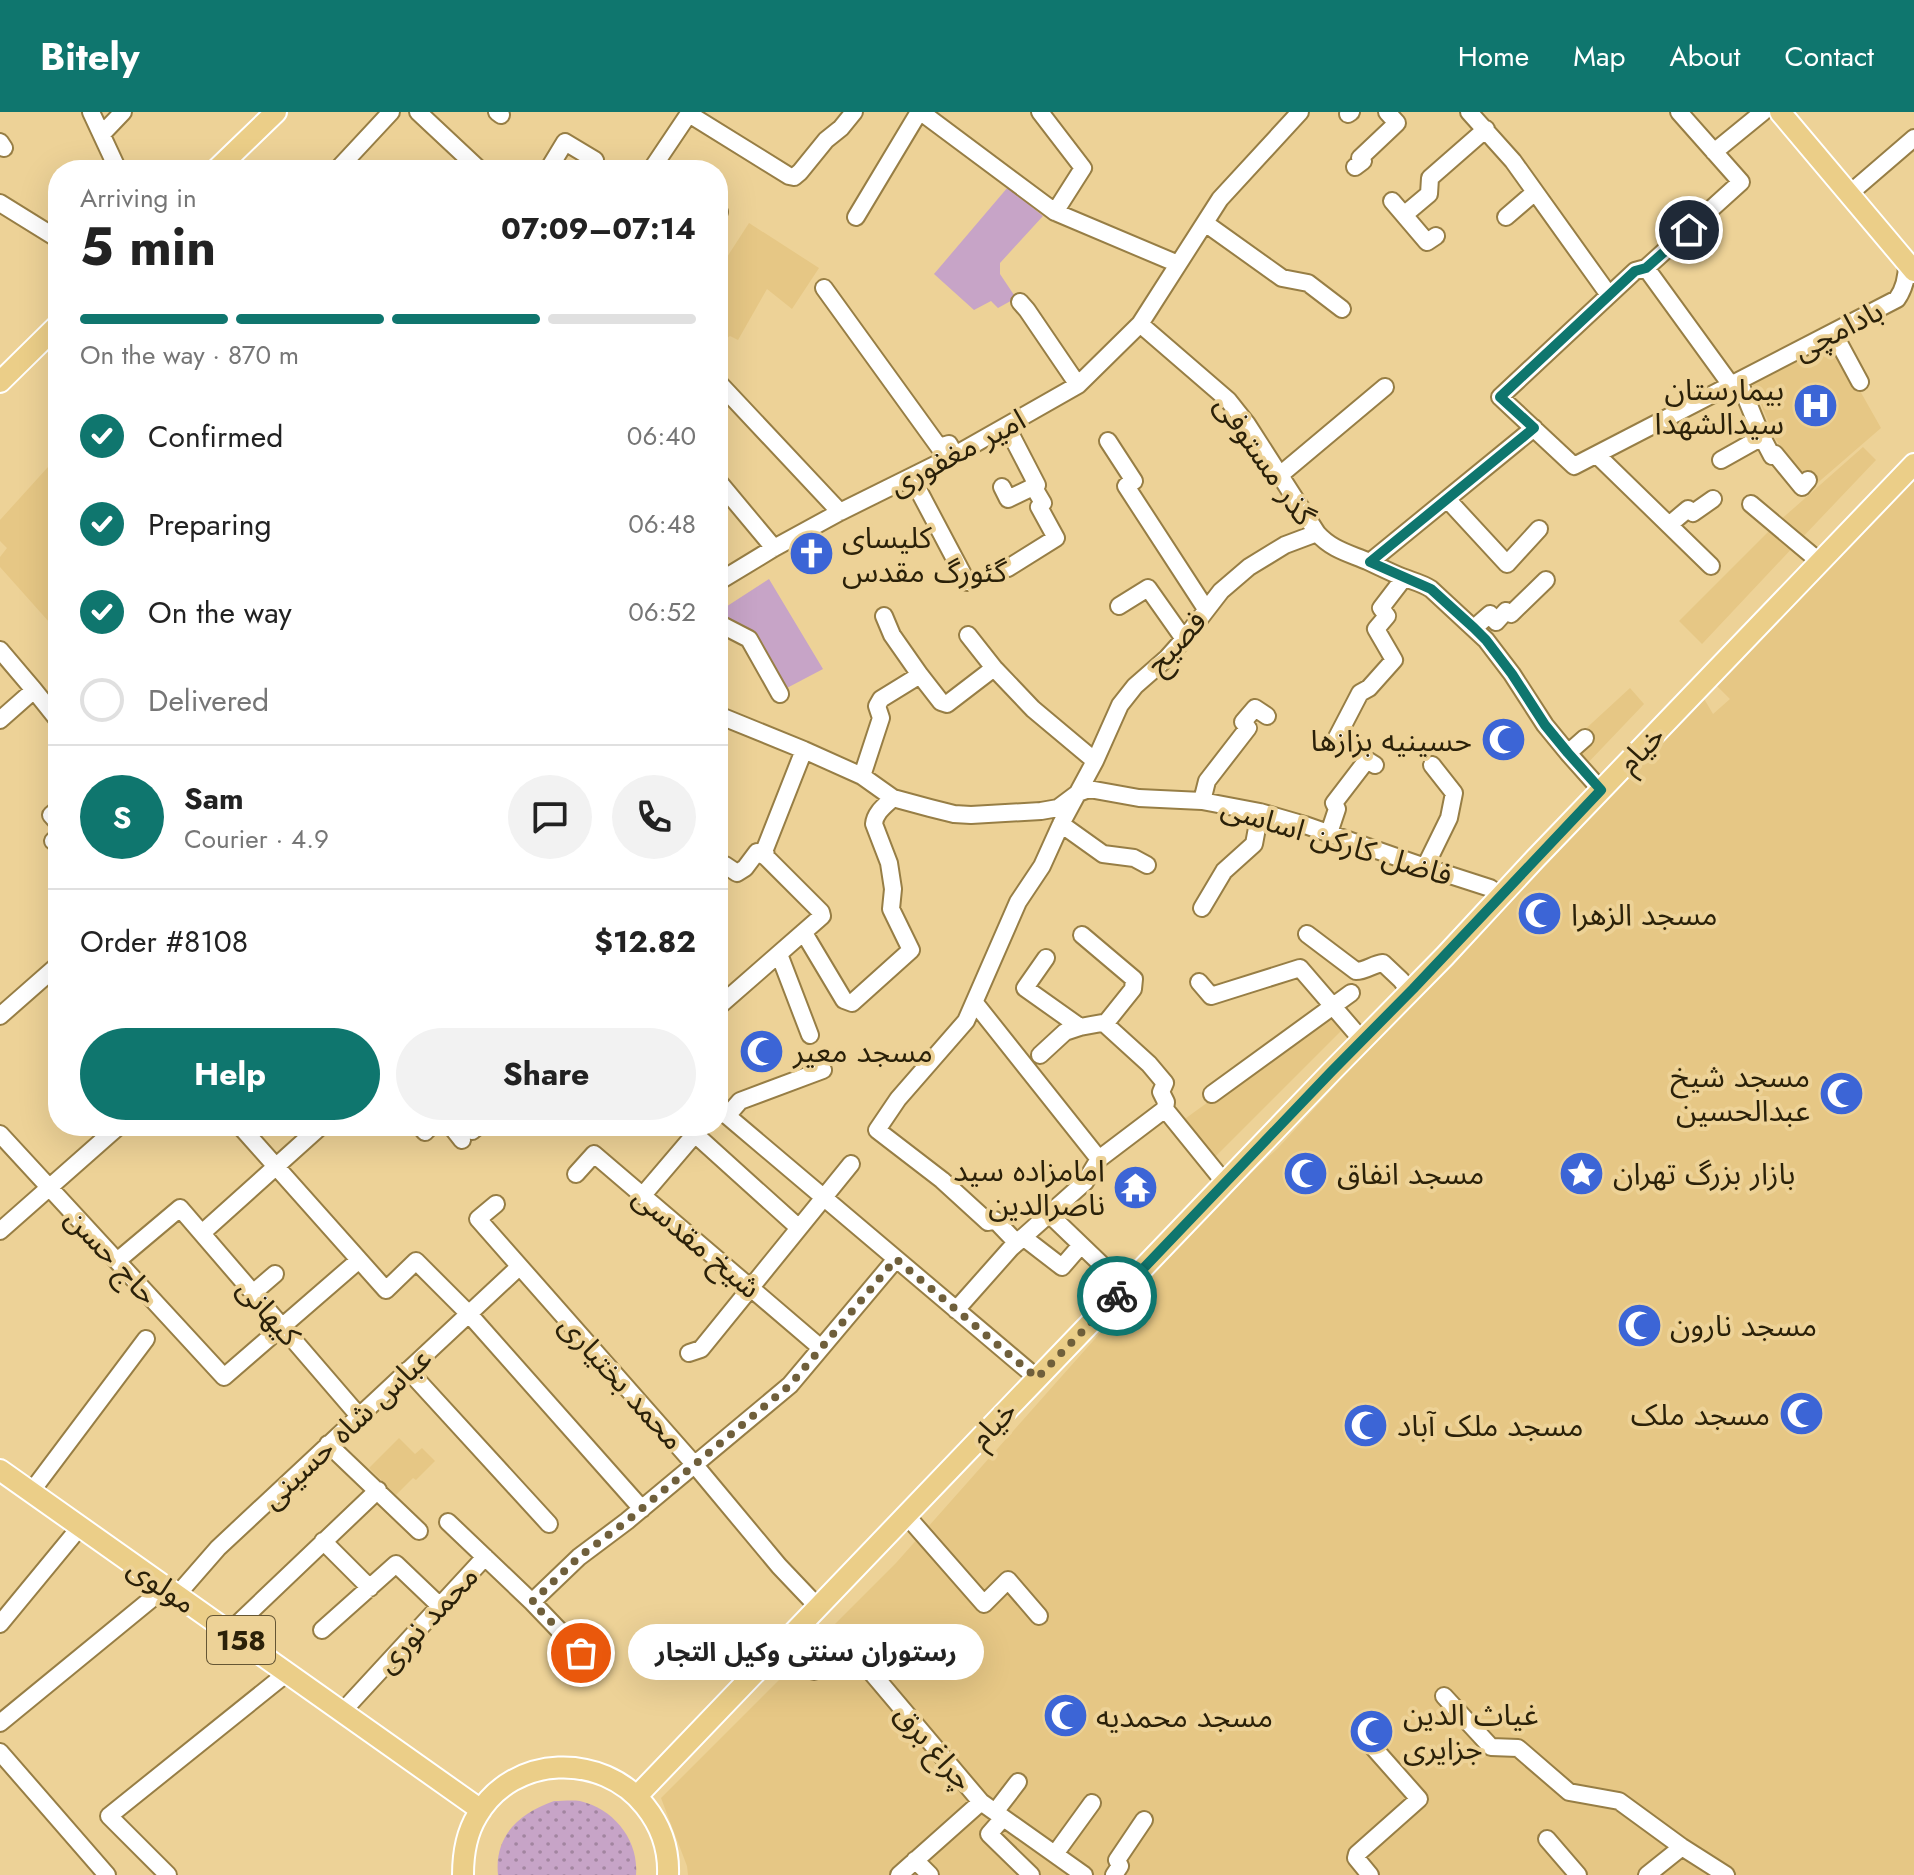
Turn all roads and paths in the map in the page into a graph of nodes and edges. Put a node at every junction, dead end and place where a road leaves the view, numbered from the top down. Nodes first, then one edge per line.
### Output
1 (91, 112) edge
2 (123, 112) edge
3 (276, 112) edge
4 (391, 112) edge
5 (418, 112) edge
6 (854, 112) edge
7 (920, 112) edge
8 (1040, 112) edge
9 (1300, 112) edge
10 (1387, 112) edge
11 (1469, 112) edge
12 (1679, 112) edge
13 (1763, 112) edge
14 (1780, 112) edge
15 (690, 113) edge
16 (1486, 129) junction
17 (102, 134) junction
18 (1914, 138) edge
19 (1714, 152) junction
20 (114, 160) edge
21 (226, 160) edge
22 (346, 160) edge
23 (469, 160) edge
24 (554, 160) edge
25 (595, 160) dead end
26 (658, 160) edge
27 (1355, 167) dead end
28 (1535, 192) junction
29 (1849, 194) junction
30 (1392, 201) dead end
31 (0, 203) edge
32 (1055, 212) junction
33 (1404, 215) junction
34 (856, 217) dead end
35 (1506, 217) dead end
36 (1205, 223) junction
37 (48, 233) edge
38 (1436, 236) dead end
39 (1178, 264) junction
40 (1911, 267) edge
41 (1646, 268) junction
42 (824, 288) dead end
43 (1609, 295) junction
44 (1020, 302) dead end
45 (1342, 309) dead end
46 (1140, 324) junction
47 (1833, 332) junction
48 (48, 335) edge
49 (0, 382) edge
50 (1860, 382) dead end
51 (1735, 383) junction
52 (1078, 385) junction
53 (1385, 387) dead end
54 (728, 396) edge
55 (1007, 427) junction
56 (1534, 428) junction
57 (1767, 440) junction
58 (1108, 441) dead end
59 (955, 455) junction
60 (1597, 455) junction
61 (1721, 460) dead end
62 (1914, 464) edge
63 (1280, 475) junction
64 (912, 478) junction
65 (1805, 483) dead end
66 (1035, 485) junction
67 (1002, 487) dead end
68 (728, 493) edge
69 (1447, 499) junction
70 (1713, 499) dead end
71 (1751, 504) dead end
72 (840, 512) junction
73 (1669, 525) junction
74 (1539, 529) dead end
75 (1317, 533) junction
76 (774, 548) junction
77 (1370, 562) junction
78 (1820, 562) junction
79 (1711, 566) dead end
80 (1008, 568) dead end
81 (728, 576) edge
82 (1404, 578) junction
83 (1546, 580) dead end
84 (967, 582) dead end
85 (1119, 606) dead end
86 (1206, 609) junction
87 (884, 616) dead end
88 (728, 628) edge
89 (1474, 628) junction
90 (968, 635) dead end
91 (1184, 639) junction
92 (0, 650) edge
93 (994, 668) junction
94 (920, 675) junction
95 (34, 690) junction
96 (780, 694) dead end
97 (48, 708) edge
98 (1267, 716) dead end
99 (728, 719) edge
100 (0, 720) edge
101 (1585, 738) dead end
102 (1335, 741) dead end
103 (804, 750) junction
104 (1568, 753) junction
105 (1095, 761) junction
106 (1375, 765) dead end
107 (1432, 765) dead end
108 (862, 776) junction
109 (1601, 790) junction
110 (1078, 793) junction
111 (893, 798) junction
112 (1202, 801) junction
113 (1260, 812) junction
114 (1061, 824) junction
115 (1329, 833) junction
116 (766, 857) junction
117 (1147, 865) dead end
118 (728, 867) edge
119 (1425, 867) junction
120 (1501, 896) junction
121 (1202, 908) dead end
122 (804, 933) junction
123 (1307, 934) dead end
124 (1082, 935) dead end
125 (779, 954) junction
126 (1046, 958) dead end
127 (48, 974) edge
128 (1199, 982) dead end
129 (1410, 992) junction
130 (1351, 993) dead end
131 (728, 998) edge
132 (975, 1003) junction
133 (1333, 1005) junction
134 (0, 1016) edge
135 (1105, 1024) junction
136 (1080, 1027) junction
137 (810, 1035) dead end
138 (1362, 1040) junction
139 (1040, 1055) dead end
140 (823, 1070) dead end
141 (1212, 1094) dead end
142 (728, 1108) edge
143 (1165, 1109) junction
144 (728, 1117) edge
145 (0, 1134) edge
146 (108, 1136) edge
147 (249, 1136) edge
148 (310, 1136) edge
149 (687, 1136) edge
150 (698, 1136) edge
151 (1099, 1159) junction
152 (851, 1164) dead end
153 (276, 1166) junction
154 (576, 1174) dead end
155 (1225, 1183) junction
156 (50, 1188) junction
157 (643, 1195) junction
158 (823, 1197) junction
159 (496, 1204) dead end
160 (1049, 1214) junction
161 (799, 1228) junction
162 (0, 1231) edge
163 (202, 1233) junction
164 (1020, 1240) junction
165 (1081, 1245) junction
166 (896, 1259) junction
167 (359, 1260) junction
168 (117, 1261) junction
169 (519, 1267) junction
170 (275, 1274) dead end
171 (1125, 1287) junction
172 (751, 1288) junction
173 (253, 1293) junction
174 (956, 1310) junction
175 (469, 1314) junction
176 (283, 1327) junction
177 (146, 1339) dead end
178 (821, 1348) junction
179 (689, 1353) dead end
180 (408, 1370) junction
181 (1037, 1378) junction
182 (359, 1416) junction
183 (328, 1444) junction
184 (694, 1464) junction
185 (0, 1470) edge
186 (378, 1490) junction
187 (31, 1492) junction
188 (642, 1509) junction
189 (906, 1515) junction
190 (448, 1522) dead end
191 (549, 1524) dead end
192 (80, 1527) junction
193 (419, 1531) dead end
194 (323, 1541) junction
195 (485, 1557) junction
196 (370, 1588) junction
197 (171, 1591) junction
198 (532, 1602) junction
199 (440, 1606) junction
200 (818, 1607) junction
201 (1039, 1616) dead end
202 (0, 1624) edge
203 (322, 1630) dead end
204 (229, 1632) junction
205 (581, 1653) dead end
206 (814, 1671) dead end
207 (287, 1673) junction
208 (1444, 1696) dead end
209 (342, 1712) junction
210 (0, 1723) edge
211 (1373, 1747) dead end
212 (0, 1752) edge
213 (1018, 1782) dead end
214 (637, 1796) junction
215 (1092, 1803) dead end
216 (481, 1810) junction
217 (993, 1810) junction
218 (1144, 1820) dead end
219 (1547, 1839) dead end
220 (1682, 1847) junction
221 (1055, 1854) junction
222 (915, 1860) junction
223 (1076, 1873) edge
224 (107, 1875) edge
225 (168, 1875) edge
226 (463, 1875) edge
227 (668, 1875) edge
228 (899, 1875) edge
229 (930, 1875) edge
230 (1031, 1875) edge
231 (1114, 1875) edge
232 (1370, 1875) edge
233 (1578, 1875) edge
234 (1647, 1875) edge
235 (1726, 1875) edge

1 - 17 street
2 - 17 street
3 - 21 main road
4 - 22 street
5 - 23 street
6 - 15 street
7 - 32 street
7 - 34 street
8 - 32 street
9 - 36 street, امیر مغفوری
10 - 27 street
11 - 16 street
12 - 19 street
13 - 19 street
14 - 29 main road
15 - 26 street
16 - 28 street
16 - 33 street
17 - 20 street
18 - 29 street
19 - 41 street
24 - 25 street
28 - 35 street
28 - 43 street
29 - 40 main road
30 - 33 street
31 - 37 street
32 - 39 street
33 - 38 street
36 - 39 street, امیر مغفوری
36 - 45 street
39 - 46 street, امیر مغفوری
40 - 47 street, بادامچی
41 - 43 street
41 - 51 street
42 - 59 street
43 - 56 street
44 - 52 street
46 - 52 street, امیر مغفوری
46 - 63 street, گذر مستوفی
47 - 50 street
47 - 51 street, بادامچی
48 - 49 main road
51 - 57 street
51 - 60 street, بادامچی
52 - 55 street, امیر مغفوری
53 - 63 street
54 - 72 street
55 - 59 street, امیر مغفوری
55 - 66 street
56 - 60 street, بادامچی
56 - 69 street
57 - 61 street
57 - 65 street
58 - 86 street
59 - 64 street, امیر مغفوری
60 - 73 street
62 - 78 main road, خیام
63 - 75 street, گذر مستوفی
64 - 72 street, امیر مغفوری
64 - 84 street
66 - 67 street
66 - 80 street
68 - 76 street
69 - 74 street
69 - 77 street
70 - 73 street
71 - 78 street
72 - 76 street, امیر مغفوری
73 - 79 street
75 - 77 street
75 - 86 street, فصیح
76 - 81 street, امیر مغفوری
77 - 82 street
78 - 109 main road, خیام
82 - 89 street
82 - 102 street
83 - 89 street
85 - 91 street
86 - 91 street, فصیح
87 - 94 street
88 - 96 street
89 - 104 street
90 - 93 street
91 - 105 street, فصیح
92 - 95 street
93 - 94 street
93 - 105 street
94 - 108 street
95 - 97 street
95 - 100 street
98 - 112 street
99 - 103 street, فاضل کارکن اساسی
101 - 104 street
103 - 108 street, فاضل کارکن اساسی
103 - 116 street
104 - 109 street
105 - 110 street, فصیح
106 - 115 street
107 - 119 street
108 - 111 street, فاضل کارکن اساسی
109 - 120 main road, خیام
110 - 111 street, فاضل کارکن اساسی
110 - 112 street, فاضل کارکن اساسی
110 - 114 street, فصیح
111 - 122 street
112 - 113 street, فاضل کارکن اساسی
113 - 115 street, فاضل کارکن اساسی
113 - 121 street
114 - 117 street
114 - 132 street, فصیح
115 - 119 street, فاضل کارکن اساسی
116 - 118 street
116 - 122 street
119 - 120 street, فاضل کارکن اساسی
120 - 129 main road, خیام
122 - 125 street
123 - 129 street
124 - 135 street
125 - 131 street
125 - 137 street
126 - 136 street
127 - 134 street
128 - 133 street
129 - 138 main road, خیام
130 - 133 street
132 - 151 street
132 - 164 street, فصیح
133 - 138 street
133 - 141 street
135 - 136 street
135 - 143 street
136 - 139 street
138 - 155 main road, خیام
140 - 142 street
143 - 151 street
143 - 155 street
144 - 158 street
145 - 156 street, حاج حسن
146 - 156 street
147 - 153 street
148 - 153 street
149 - 157 street
150 - 161 street
151 - 160 street
152 - 158 street
153 - 163 street
153 - 167 street
154 - 157 street, شیخ مقدسی
155 - 171 main road, خیام
156 - 162 street
156 - 168 street, حاج حسن
157 - 172 street, شیخ مقدسی
158 - 161 street
158 - 166 street
159 - 169 street, محمد بختیاری
160 - 164 street
160 - 165 street
161 - 172 street
163 - 168 street, کیهانی
163 - 173 street, کیهانی
164 - 165 street
164 - 174 street
165 - 171 street
166 - 174 street
166 - 178 street
167 - 175 street
167 - 176 street
168 - 176 street, حاج حسن
169 - 175 street, عباس شاه حسینی
169 - 184 street, محمد بختیاری
170 - 173 street
171 - 181 main road, خیام
172 - 178 street, شیخ مقدسی
172 - 179 street
173 - 176 street, کیهانی
174 - 181 street
175 - 180 street, عباس شاه حسینی
175 - 188 street
176 - 182 street, کیهانی
177 - 187 street
178 - 184 street
180 - 182 street, عباس شاه حسینی
180 - 191 street
181 - 189 main road, خیام
182 - 183 street, عباس شاه حسینی
183 - 186 street
183 - 197 street, عباس شاه حسینی
184 - 188 street
184 - 200 street, محمد بختیاری
185 - 187 main road, مولوی / 158
186 - 193 street
186 - 194 street
187 - 192 main road, مولوی / 158
188 - 198 street
189 - 200 main road, خیام
189 - 201 street
190 - 195 street
192 - 197 main road, مولوی / 158
192 - 202 street
194 - 196 street
194 - 204 street
195 - 198 street, محمد نوری
195 - 199 street, محمد نوری
196 - 199 street
196 - 203 street
197 - 204 main road, مولوی / 158
197 - 210 street, عباس شاه حسینی
198 - 205 street, محمد نوری
199 - 209 street, محمد نوری
200 - 214 main road, خیام
204 - 207 main road, مولوی / 158
206 - 217 street, چراغ برق
207 - 209 main road, مولوی / 158
207 - 225 street
208 - 220 street
209 - 216 main road, مولوی / 158
211 - 232 street
212 - 224 street
213 - 217 street
214 - 216 main road
214 - 227 main road
215 - 221 street
216 - 226 main road
217 - 221 street
217 - 222 street, چراغ برق
217 - 230 street
218 - 231 street
219 - 233 street
220 - 234 street
220 - 235 street
221 - 223 street
222 - 228 street, چراغ برق
222 - 229 street

